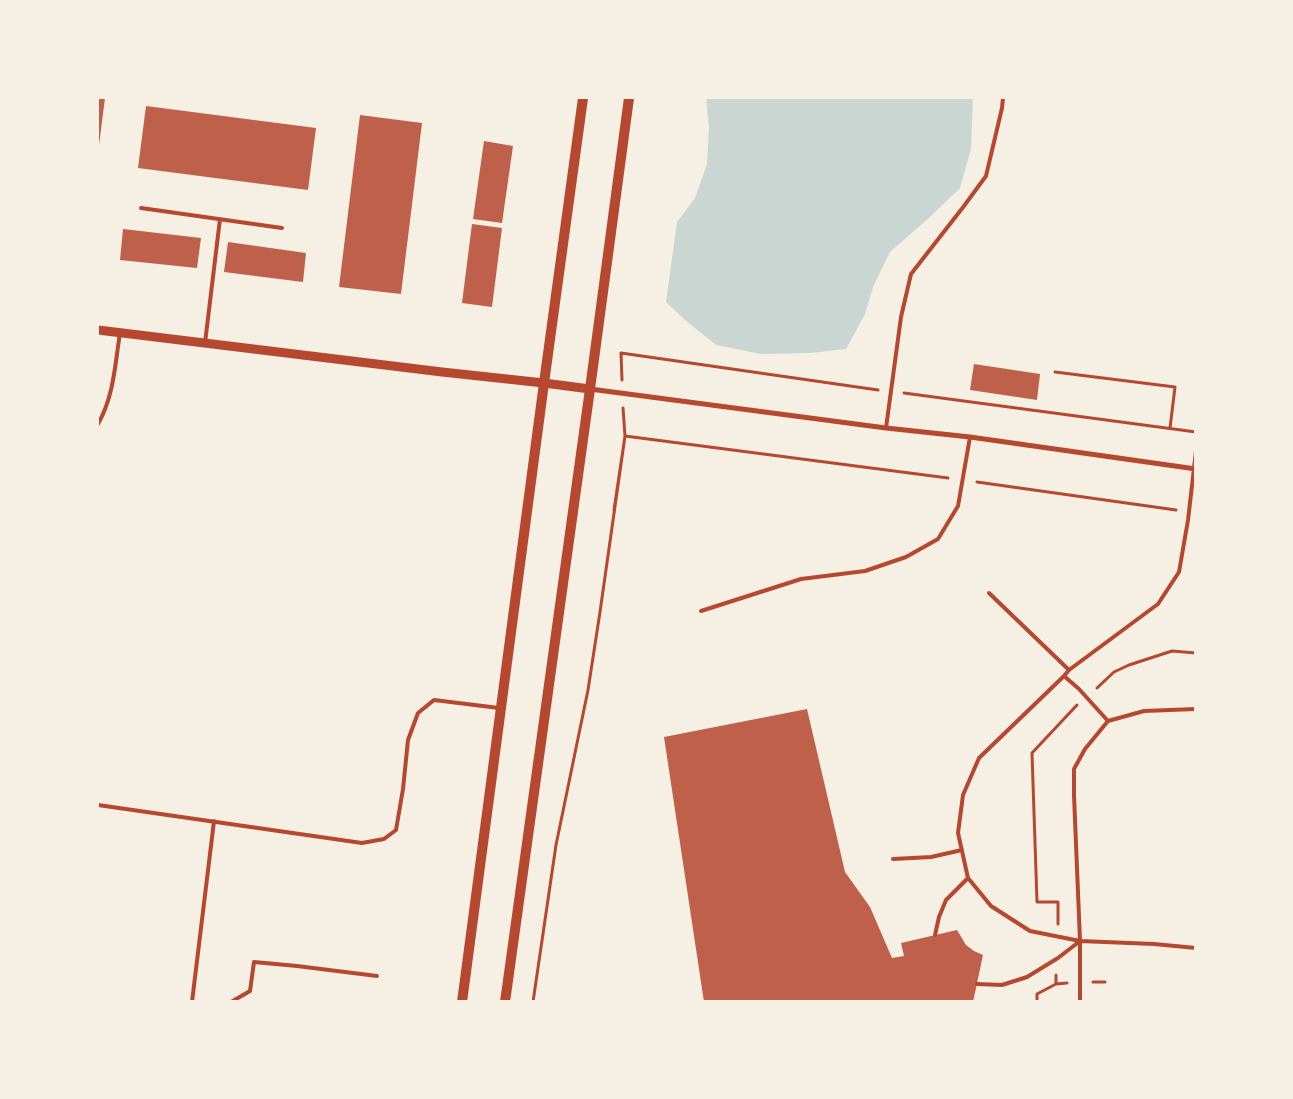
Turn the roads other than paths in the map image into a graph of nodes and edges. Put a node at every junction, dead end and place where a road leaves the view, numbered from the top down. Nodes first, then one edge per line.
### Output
1 (583, 98) edge
2 (629, 98) edge
3 (1003, 98) edge
4 (141, 208) dead end
5 (220, 219) junction
6 (282, 228) dead end
7 (98, 330) edge
8 (120, 333) junction
9 (205, 343) junction
10 (544, 382) junction
11 (590, 389) junction
12 (98, 424) edge
13 (886, 428) junction
14 (970, 437) junction
15 (1196, 451) edge
16 (1194, 469) edge
17 (989, 593) dead end
18 (701, 610) dead end
19 (1069, 670) junction
20 (1064, 676) junction
21 (501, 708) junction
22 (1196, 709) edge
23 (1108, 721) junction
24 (98, 805) edge
25 (214, 821) junction
26 (962, 850) junction
27 (893, 859) dead end
28 (968, 878) junction
29 (935, 935) dead end
30 (1080, 941) junction
31 (1196, 948) edge
32 (377, 976) dead end
33 (978, 984) dead end
34 (192, 1002) edge
35 (231, 1002) edge
36 (462, 1002) edge
37 (505, 1002) edge
38 (1080, 1002) edge

1 - 10 main road
2 - 11 main road
3 - 13 lane
4 - 5 lane
5 - 6 lane
5 - 9 lane
7 - 8 street
8 - 9 street
8 - 12 lane
9 - 10 street
10 - 11 street
10 - 21 main road
11 - 13 street
11 - 37 main road
13 - 14 street
14 - 16 street
14 - 18 lane
15 - 16 lane
16 - 19 lane
17 - 19 lane
19 - 20 lane
20 - 23 lane
20 - 26 lane
21 - 25 lane
21 - 36 main road
22 - 23 lane
23 - 30 lane
24 - 25 lane
25 - 34 lane
26 - 27 lane
26 - 28 lane
28 - 29 lane
28 - 30 lane
30 - 31 lane
30 - 33 lane
30 - 38 lane
32 - 35 lane

